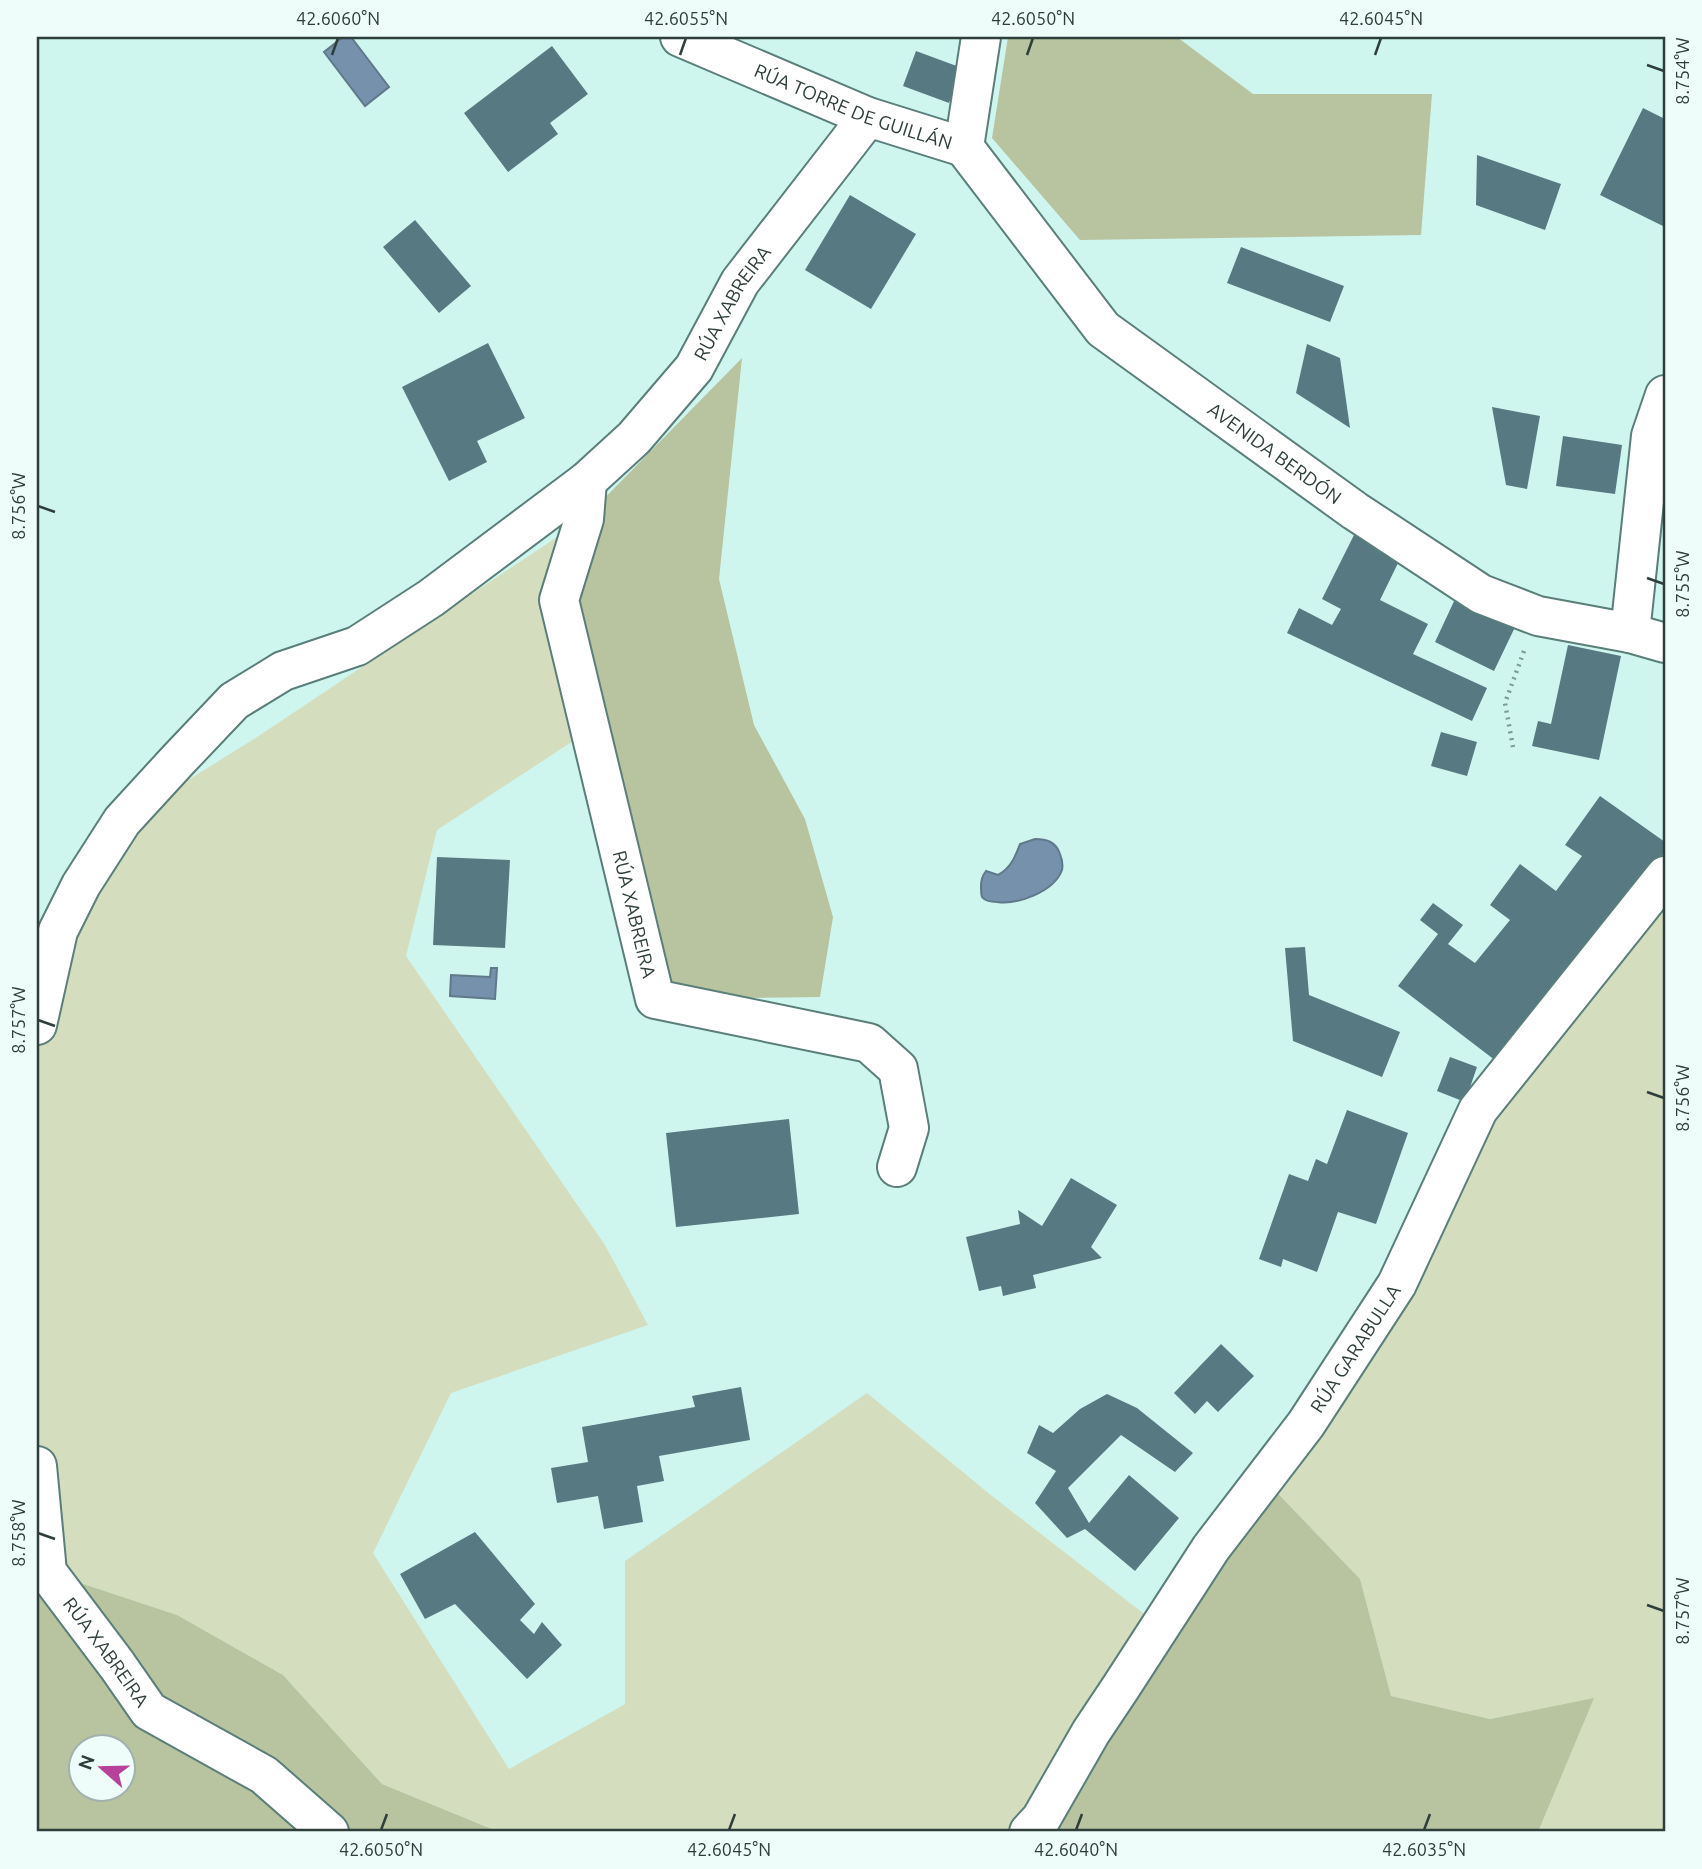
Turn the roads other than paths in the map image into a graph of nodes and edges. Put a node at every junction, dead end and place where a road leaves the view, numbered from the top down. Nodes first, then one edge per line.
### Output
1 (680, 37) edge
2 (981, 37) edge
3 (869, 117) junction
4 (964, 148) junction
5 (1665, 395) edge
6 (587, 481) junction
7 (1647, 638) edge
8 (1665, 876) edge
9 (37, 1025) edge
10 (897, 1167) dead end
11 (37, 1466) edge
12 (1035, 1826) edge
13 (329, 1832) edge

1 - 3 street, RÚA TORRE DE GUILLÁN
2 - 4 street, RÚA TORRE DE GUILLÁN
3 - 4 street, RÚA TORRE DE GUILLÁN
3 - 6 street, RÚA XABREIRA
4 - 7 street, AVENIDA BERDÓN
5 - 7 street
6 - 9 street, RÚA XABREIRA
6 - 10 street, RÚA XABREIRA
8 - 12 street, RÚA GARABULLA
11 - 13 street, RÚA XABREIRA

